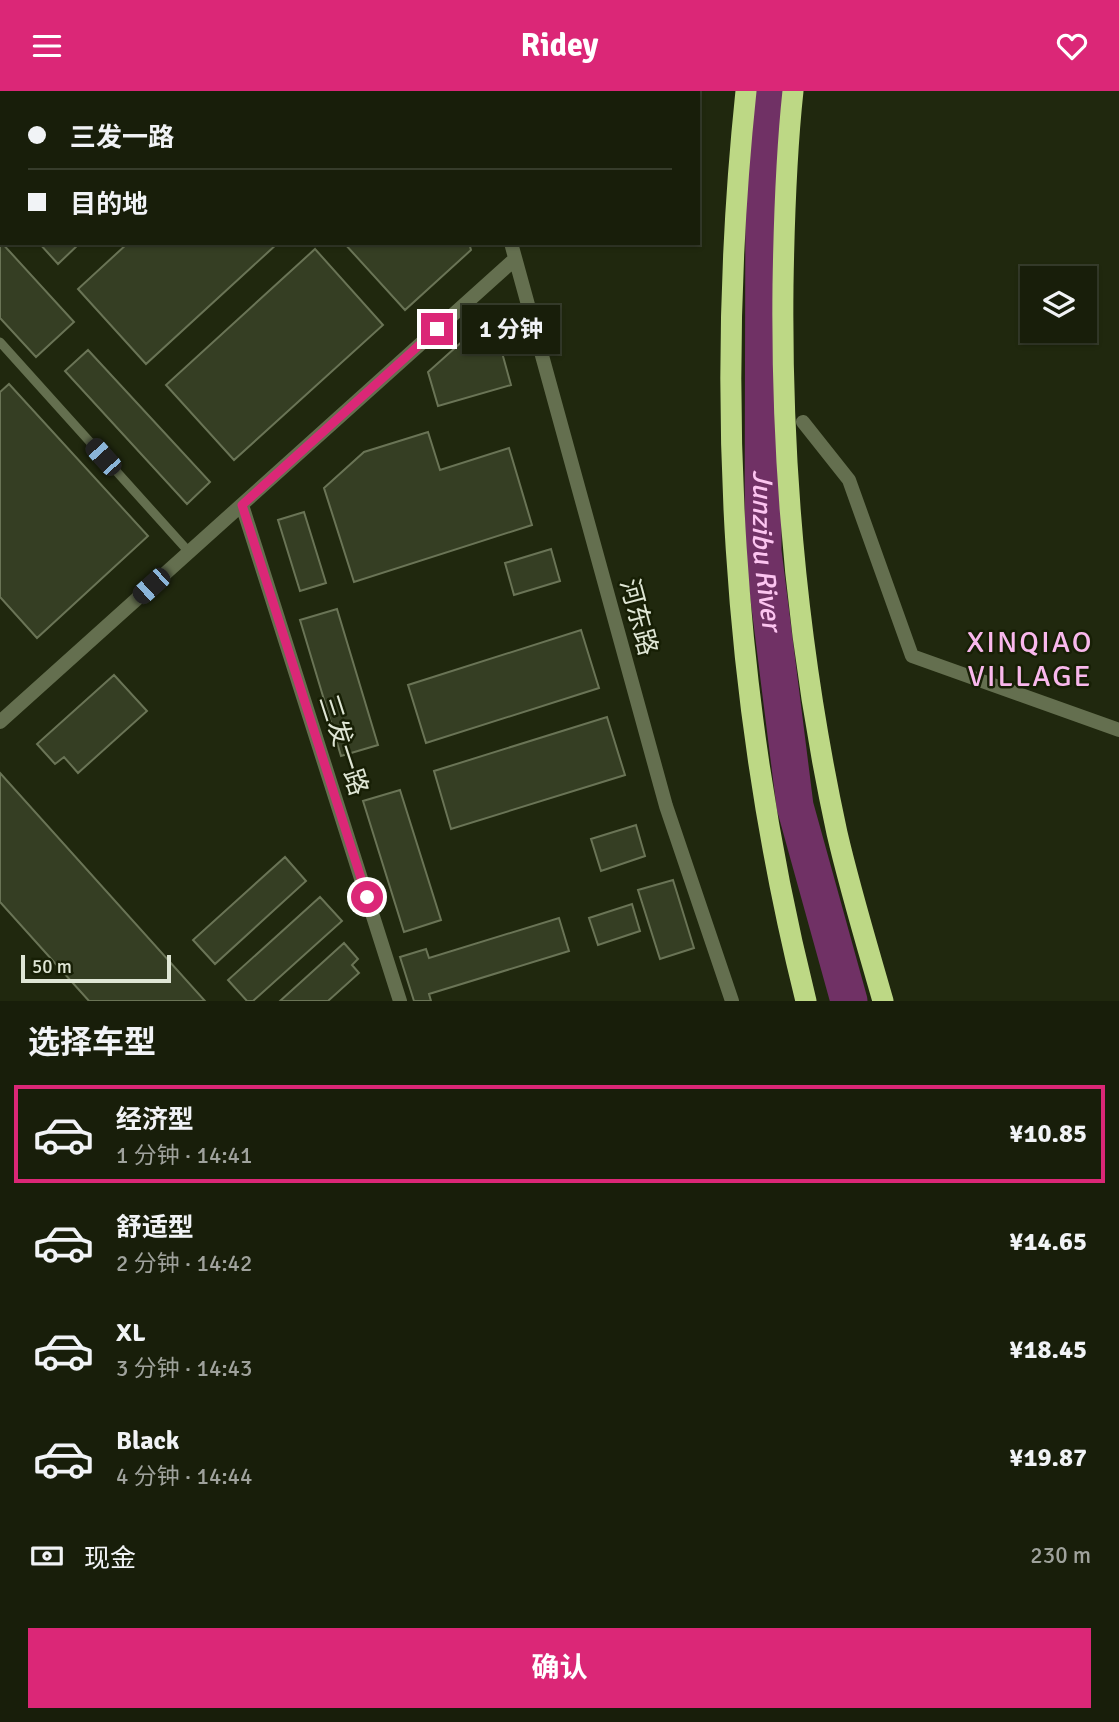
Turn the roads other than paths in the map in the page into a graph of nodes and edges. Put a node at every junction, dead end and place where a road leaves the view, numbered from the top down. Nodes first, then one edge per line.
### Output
1 (746, 91) edge
2 (793, 91) edge
3 (512, 245) edge
4 (515, 259) junction
5 (0, 342) edge
6 (803, 422) dead end
7 (242, 505) junction
8 (189, 552) junction
9 (0, 722) edge
10 (1119, 730) edge
11 (400, 1001) edge
12 (732, 1001) edge
13 (806, 1001) edge
14 (884, 1001) edge

1 - 13 highway
2 - 14 highway
3 - 4 street, 河东路
4 - 7 street
4 - 12 street, 河东路
5 - 8 lane
6 - 10 street
7 - 8 street
7 - 11 street, 三发一路
8 - 9 street

